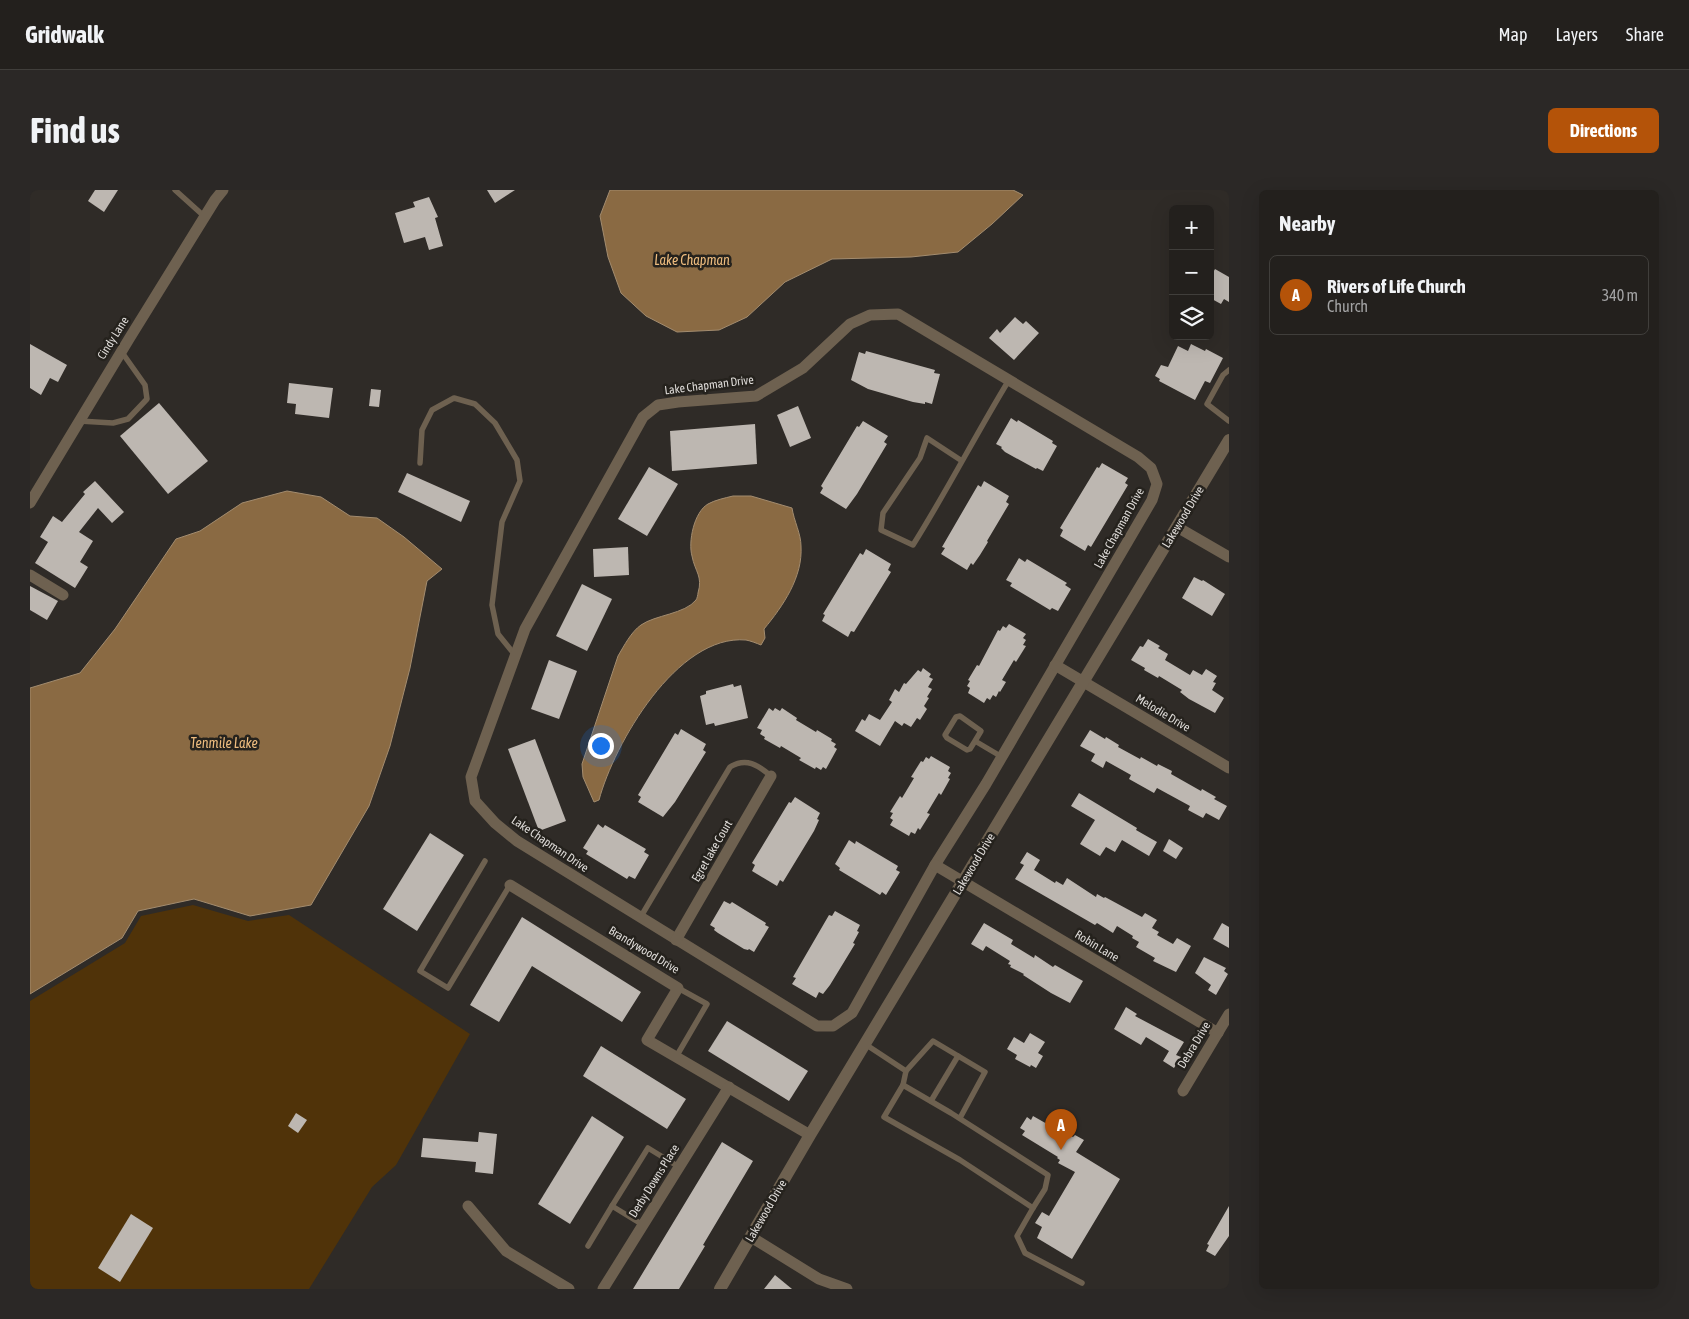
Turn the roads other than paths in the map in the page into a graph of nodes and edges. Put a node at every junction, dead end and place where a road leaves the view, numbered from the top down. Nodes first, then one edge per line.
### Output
1 (175, 190) edge
2 (223, 190) edge
3 (205, 217) junction
4 (121, 351) junction
5 (1229, 370) edge
6 (1009, 380) junction
7 (79, 421) junction
8 (1229, 421) edge
9 (1229, 440) edge
10 (962, 461) junction
11 (420, 463) dead end
12 (30, 503) edge
13 (1177, 527) junction
14 (1229, 557) edge
15 (30, 575) edge
16 (63, 595) dead end
17 (516, 655) junction
18 (1055, 666) junction
19 (1083, 682) junction
20 (975, 741) junction
21 (1002, 757) junction
22 (1229, 768) edge
23 (771, 776) joint
24 (485, 861) dead end
25 (936, 865) junction
26 (963, 882) junction
27 (510, 885) joint
28 (640, 918) junction
29 (676, 940) junction
30 (678, 988) junction
31 (1229, 1014) edge
32 (1218, 1033) junction
33 (865, 1044) junction
34 (958, 1056) junction
35 (676, 1057) junction
36 (906, 1071) junction
37 (904, 1086) junction
38 (729, 1087) junction
39 (1183, 1091) dead end
40 (931, 1101) junction
41 (960, 1118) junction
42 (810, 1135) junction
43 (679, 1167) junction
44 (468, 1206) dead end
45 (612, 1206) junction
46 (1033, 1208) junction
47 (642, 1225) junction
48 (751, 1237) junction
49 (588, 1246) dead end
50 (1082, 1283) dead end
51 (569, 1289) edge
52 (603, 1289) edge
53 (720, 1289) edge
54 (847, 1289) edge

1 - 3 lane
2 - 3 street, Cindy Lane
3 - 4 street, Cindy Lane
4 - 7 street, Cindy Lane
4 - 7 lane
5 - 8 lane
6 - 10 lane
6 - 17 street, Lake Chapman Drive
6 - 18 street, Lake Chapman Drive
7 - 12 street, Cindy Lane
9 - 13 street, Lakewood Drive
10 - 10 lane
11 - 17 lane
13 - 14 street
13 - 19 street, Lakewood Drive
15 - 16 street
17 - 28 street, Lake Chapman Drive
18 - 19 street, Melodie Drive
18 - 21 street, Lake Chapman Drive
19 - 22 street, Melodie Drive
19 - 26 street, Lakewood Drive
20 - 20 lane
20 - 21 lane
21 - 25 street, Lake Chapman Drive
23 - 28 lane
23 - 29 street, Egret lake Court
24 - 27 lane
25 - 26 street, Robin Lane
25 - 29 street, Lake Chapman Drive
26 - 32 street, Robin Lane
26 - 33 street, Lakewood Drive
27 - 30 street, Brandywood Drive
28 - 29 street, Lake Chapman Drive
30 - 35 street, Brandywood Drive
30 - 35 lane
31 - 32 street, Debra Drive
32 - 39 street, Debra Drive
33 - 36 lane
33 - 42 street, Lakewood Drive
34 - 36 lane
34 - 40 lane
34 - 41 lane
35 - 38 street, Brandywood Drive
36 - 37 lane
37 - 40 lane
37 - 46 lane
38 - 42 street, Brandywood Drive
38 - 43 street, Derby Downs Place
40 - 41 lane
41 - 46 lane
42 - 48 street, Lakewood Drive
43 - 45 lane
43 - 47 street, Derby Downs Place
44 - 51 street
45 - 47 lane
45 - 49 lane
46 - 50 lane
47 - 52 street, Derby Downs Place
48 - 53 street, Lakewood Drive
48 - 54 street

